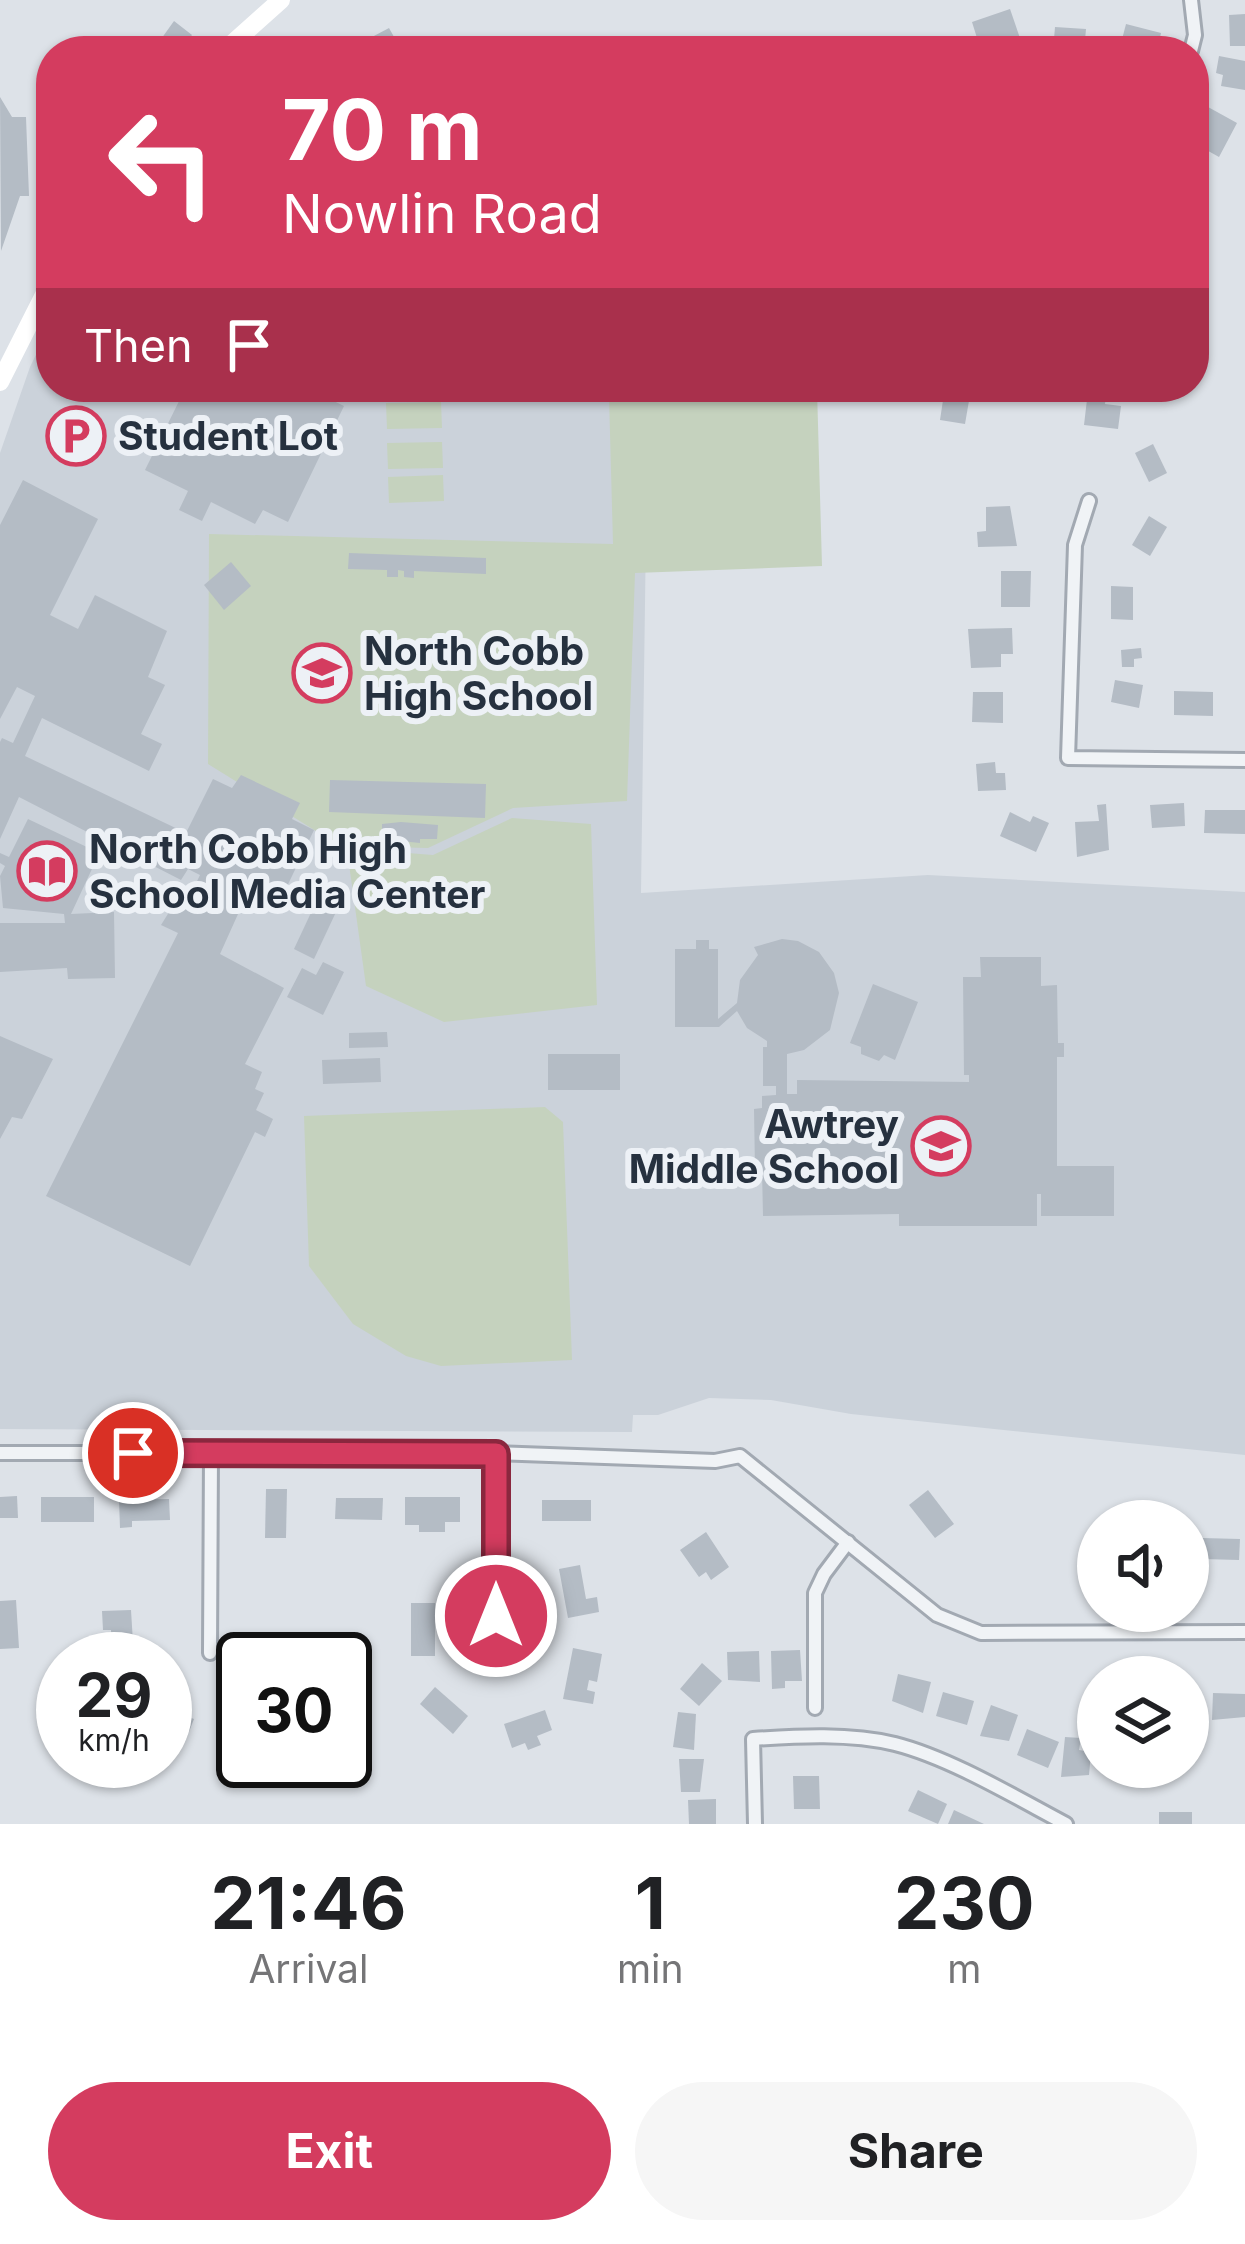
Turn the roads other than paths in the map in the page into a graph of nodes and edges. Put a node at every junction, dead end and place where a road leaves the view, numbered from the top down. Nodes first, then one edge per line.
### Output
1 (281, 0) edge
2 (1190, 0) edge
3 (241, 36) edge
4 (1195, 36) edge
5 (36, 311) edge
6 (0, 382) edge
7 (1089, 501) dead end
8 (1245, 760) edge
9 (0, 1453) edge
10 (212, 1453) junction
11 (496, 1454) junction
12 (848, 1542) junction
13 (1245, 1632) edge
14 (210, 1653) dead end
15 (496, 1656) dead end
16 (815, 1708) dead end
17 (755, 1824) edge
18 (1066, 1824) edge

1 - 3 main road
2 - 4 street
5 - 6 main road
7 - 8 street
9 - 10 street
10 - 11 street
10 - 14 street
11 - 12 street
11 - 15 street
12 - 13 street
12 - 16 street
17 - 18 street

